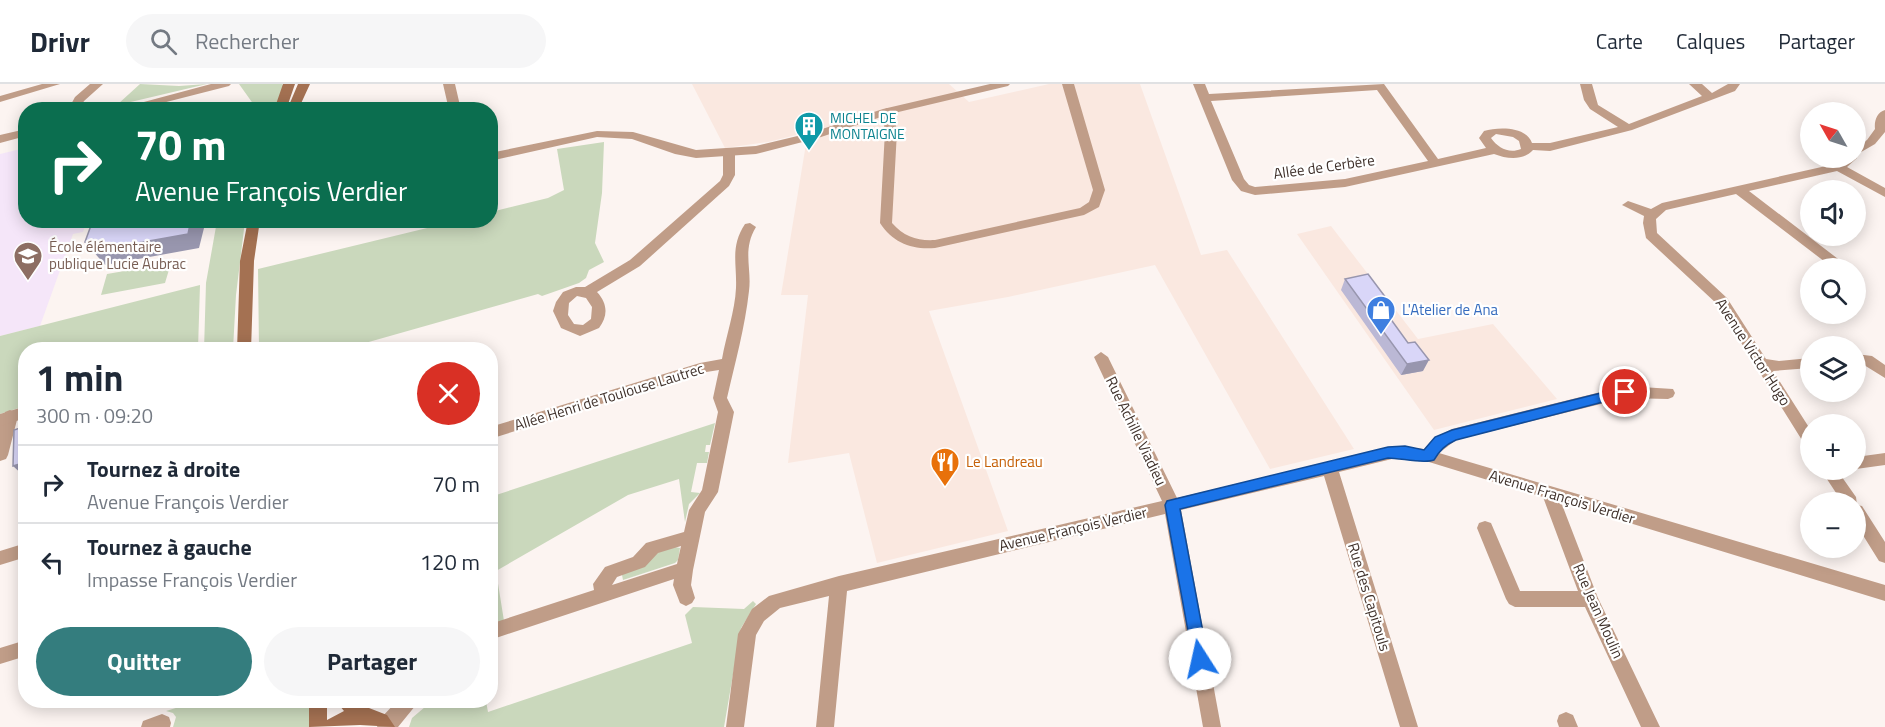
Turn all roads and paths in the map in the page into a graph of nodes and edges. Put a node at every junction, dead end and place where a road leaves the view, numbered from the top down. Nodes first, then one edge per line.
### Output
1 (54, 84) edge
2 (97, 84) edge
3 (225, 84) edge
4 (289, 84) edge
5 (304, 84) edge
6 (449, 84) edge
7 (1004, 84) edge
8 (1068, 84) edge
9 (1199, 84) edge
10 (1586, 84) edge
11 (1695, 84) edge
12 (1734, 84) edge
13 (1381, 85) edge
14 (1710, 97) junction
15 (1203, 98) junction
16 (0, 99) edge
17 (77, 102) edge
18 (152, 102) edge
19 (283, 102) edge
20 (296, 102) edge
21 (453, 102) edge
22 (887, 111) junction
23 (1885, 113) edge
24 (1628, 128) junction
25 (18, 134) edge
26 (0, 139) edge
27 (1866, 145) edge
28 (1528, 146) junction
29 (1495, 150) junction
30 (729, 153) junction
31 (498, 155) edge
32 (1435, 163) junction
33 (1834, 168) edge
34 (1841, 168) edge
35 (1738, 189) junction
36 (1885, 193) edge
37 (1628, 205) dead end
38 (1652, 214) junction
39 (750, 227) dead end
40 (253, 228) edge
41 (1828, 258) edge
42 (588, 292) dead end
43 (244, 342) edge
44 (1101, 357) dead end
45 (1866, 360) edge
46 (728, 363) junction
47 (1761, 364) junction
48 (1800, 364) edge
49 (1885, 373) edge
50 (1668, 393) dead end
51 (5, 418) edge
52 (1800, 425) edge
53 (498, 431) edge
54 (0, 455) edge
55 (1429, 456) junction
56 (1885, 459) edge
57 (1866, 462) edge
58 (1330, 468) junction
59 (1550, 494) junction
60 (1172, 505) junction
61 (1866, 527) edge
62 (1485, 528) dead end
63 (691, 539) junction
64 (18, 552) edge
65 (1885, 556) edge
66 (0, 558) edge
67 (684, 570) junction
68 (839, 584) junction
69 (1885, 593) edge
70 (603, 595) junction
71 (686, 598) dead end
72 (1590, 599) junction
73 (498, 629) edge
74 (18, 650) edge
75 (0, 656) edge
76 (318, 708) edge
77 (354, 708) edge
78 (403, 708) edge
79 (365, 716) junction
80 (386, 726) edge
81 (318, 727) edge
82 (333, 727) edge
83 (735, 727) edge
84 (825, 727) edge
85 (1212, 727) edge
86 (1409, 727) edge
87 (1651, 727) edge

1 - 16 street
2 - 17 street
3 - 18 street
4 - 19 main road
5 - 20 main road
6 - 21 street
7 - 22 street
8 - 22 street
9 - 15 street, Allée de Cerbère
10 - 24 street
11 - 14 street
12 - 14 street, Allée de Cerbère
13 - 15 street
13 - 32 street
14 - 24 street, Allée de Cerbère
15 - 32 street, Allée de Cerbère
22 - 30 street
23 - 27 street
24 - 28 street, Allée de Cerbère
25 - 26 street
28 - 29 street, Allée de Cerbère
28 - 29 street
29 - 32 street, Allée de Cerbère
30 - 31 street
30 - 42 street
33 - 35 street
34 - 36 street
35 - 38 street
35 - 41 street
37 - 38 street
38 - 47 street, Avenue Victor Hugo
39 - 46 street, Allée Henri de Toulouse Lautrec
40 - 43 main road
44 - 60 street, Rue Achille Viadieu
45 - 49 street
46 - 53 street, Allée Henri de Toulouse Lautrec
46 - 63 street, Allée Henri de Toulouse Lautrec
47 - 48 street
47 - 52 street, Avenue Victor Hugo
50 - 55 street
51 - 54 street
55 - 58 street, Avenue François Verdier
55 - 59 street, Avenue François Verdier
56 - 57 street
58 - 60 street, Avenue François Verdier
58 - 86 street, Rue des Capitouls
59 - 69 street, Avenue François Verdier
59 - 72 street, Rue Jean Moulin
60 - 68 street, Avenue François Verdier
60 - 85 street, Rue Achille Viadieu
61 - 65 street
62 - 72 street
63 - 67 street, Allée Henri de Toulouse Lautrec
63 - 70 street
64 - 66 street
67 - 70 street
67 - 71 street, Allée Henri de Toulouse Lautrec
68 - 83 street, Avenue François Verdier
68 - 84 street
70 - 73 street
72 - 87 street, Rue Jean Moulin
74 - 75 street
76 - 81 main road
77 - 79 main road
78 - 80 street
79 - 80 main road
79 - 82 main road

